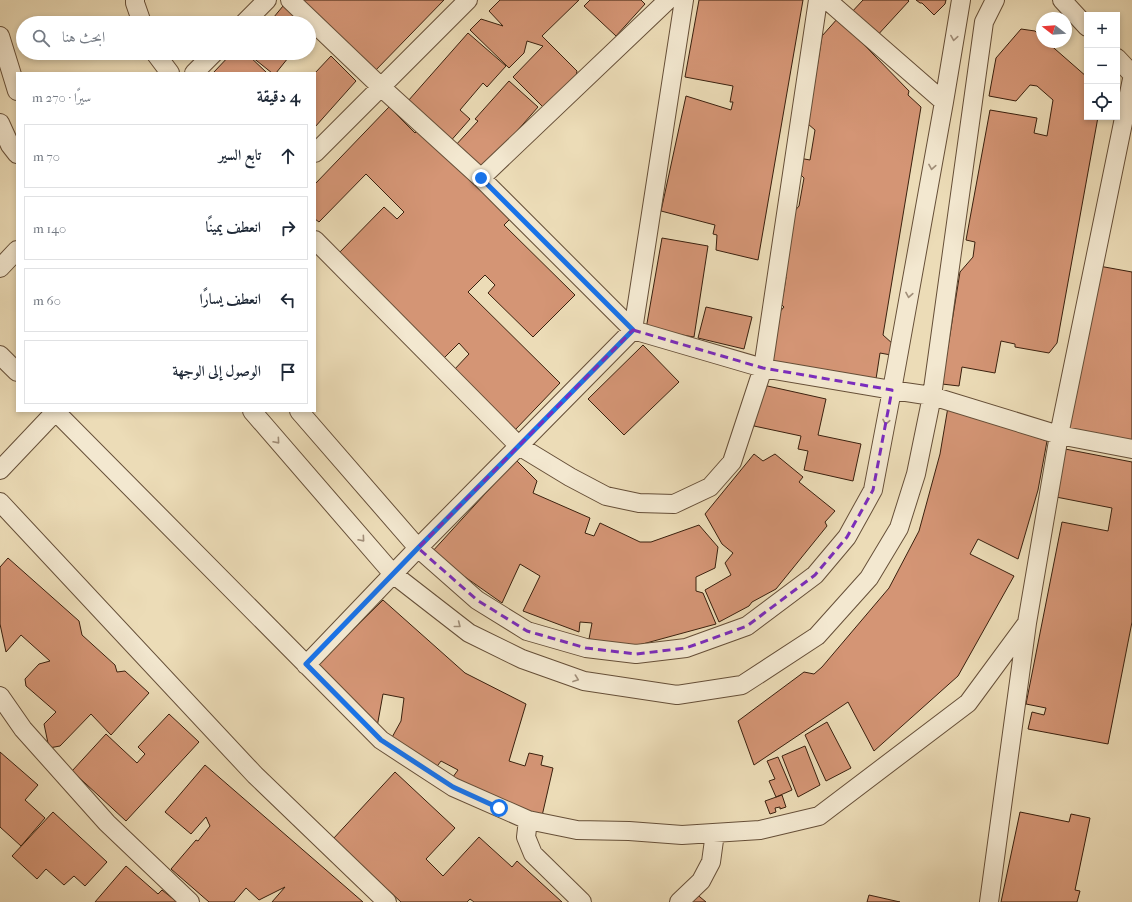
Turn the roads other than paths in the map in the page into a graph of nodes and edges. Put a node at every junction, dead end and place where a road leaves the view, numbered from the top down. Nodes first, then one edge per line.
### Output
1 (135, 0) edge
2 (267, 0) edge
3 (290, 0) edge
4 (468, 0) edge
5 (668, 0) edge
6 (684, 0) edge
7 (818, 0) edge
8 (827, 0) edge
9 (960, 0) edge
10 (995, 0) edge
11 (1062, 0) edge
12 (140, 16) edge
13 (251, 16) edge
14 (307, 16) edge
15 (1084, 24) edge
16 (316, 25) edge
17 (0, 36) edge
18 (160, 60) edge
19 (207, 60) edge
20 (1120, 61) edge
21 (169, 72) edge
22 (195, 72) edge
23 (1132, 74) edge
24 (1132, 79) edge
25 (381, 87) junction
26 (16, 88) edge
27 (944, 102) junction
28 (0, 123) edge
29 (316, 152) edge
30 (16, 153) edge
31 (481, 178) junction
32 (316, 241) edge
33 (16, 251) edge
34 (0, 268) edge
35 (633, 330) junction
36 (0, 355) edge
37 (763, 368) junction
38 (16, 371) edge
39 (892, 390) junction
40 (932, 396) junction
41 (55, 412) edge
42 (57, 412) edge
43 (253, 412) edge
44 (300, 412) edge
45 (1058, 435) junction
46 (519, 446) junction
47 (1132, 449) edge
48 (0, 470) edge
49 (0, 502) edge
50 (418, 548) junction
51 (393, 574) junction
52 (1027, 623) junction
53 (306, 664) junction
54 (0, 696) edge
55 (528, 820) junction
56 (715, 833) junction
57 (190, 902) edge
58 (387, 902) edge
59 (582, 902) edge
60 (679, 902) edge
61 (989, 902) edge

1 - 12 street
2 - 13 street
3 - 14 street
4 - 25 street
5 - 31 street
6 - 35 street
7 - 37 street
8 - 27 street
9 -> 27 street
10 - 40 street
11 - 15 street
16 - 25 street
17 - 26 street
18 - 21 street
19 - 22 street
20 - 23 street
24 - 45 street
25 - 29 street
25 - 31 street
27 -> 39 street
28 - 30 street
31 - 35 street
32 - 46 street
33 - 34 street
35 - 37 street
35 - 46 street
36 - 38 street
37 - 39 street
37 - 46 street
39 - 40 street
39 -> 50 street
40 - 45 street
51 -> 40 street
41 - 48 street
42 - 53 street
43 -> 51 street
44 - 50 street
45 - 47 street
45 - 52 street
46 - 50 street
49 - 58 street
50 - 51 street
51 - 53 street
52 - 56 street
52 - 61 street
53 - 55 street
54 - 57 street
55 - 56 street
55 - 59 street
56 - 60 street

